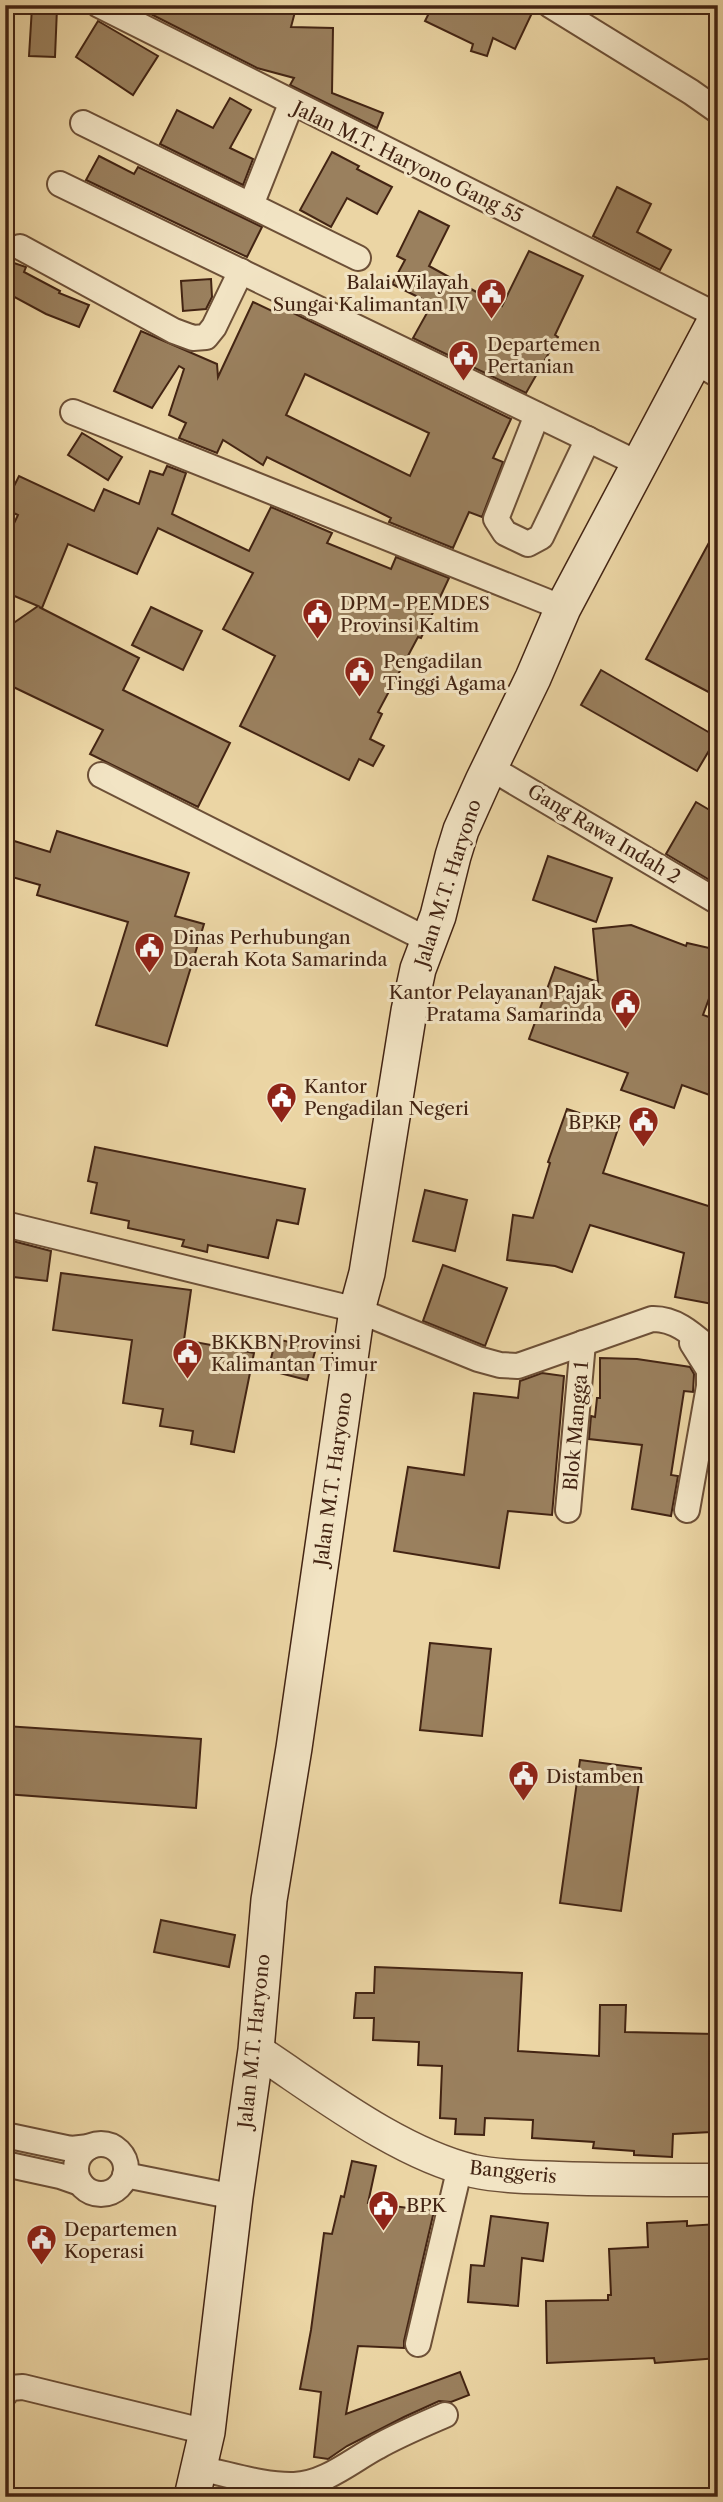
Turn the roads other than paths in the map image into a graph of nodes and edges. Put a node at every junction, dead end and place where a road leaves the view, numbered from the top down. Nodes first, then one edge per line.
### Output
1 (550, 5) edge
2 (108, 7) edge
3 (291, 103) junction
4 (718, 111) edge
5 (83, 123) dead end
6 (60, 184) dead end
7 (251, 205) junction
8 (20, 247) dead end
9 (358, 258) dead end
10 (241, 271) junction
11 (718, 316) edge
12 (706, 368) edge
13 (73, 412) dead end
14 (537, 415) junction
15 (591, 441) junction
16 (635, 462) junction
17 (564, 608) junction
18 (489, 767) junction
19 (100, 775) dead end
20 (718, 902) edge
21 (430, 941) junction
22 (5, 1224) edge
23 (357, 1310) junction
24 (679, 1325) junction
25 (583, 1343) junction
26 (718, 1356) edge
27 (568, 1510) dead end
28 (687, 1510) dead end
29 (256, 2050) junction
30 (5, 2134) edge
31 (80, 2148) junction
32 (5, 2164) edge
33 (460, 2167) junction
34 (125, 2175) junction
35 (718, 2180) edge
36 (80, 2183) junction
37 (235, 2197) junction
38 (418, 2344) dead end
39 (7, 2390) edge
40 (445, 2415) dead end
41 (207, 2432) junction
42 (195, 2482) edge

1 - 4 street
2 - 3 street, Jalan M.T. Haryono Gang 55
3 - 7 street
3 - 11 street, Jalan M.T. Haryono Gang 55
5 - 7 street
6 - 10 street
7 - 9 street
8 - 10 street
10 - 14 street
11 - 12 main road, Jalan M.T. Haryono
12 - 16 main road, Jalan M.T. Haryono
13 - 17 street
14 - 15 street
14 - 15 street
15 - 16 street
16 - 17 main road, Jalan M.T. Haryono
17 - 18 main road, Jalan M.T. Haryono
18 - 20 street, Gang Rawa Indah 2
18 - 21 main road, Jalan M.T. Haryono
19 - 21 street
21 - 23 main road, Jalan M.T. Haryono
22 - 23 street
23 - 25 street
23 - 29 main road, Jalan M.T. Haryono
24 - 25 street
24 - 26 street
24 - 28 street
25 - 27 street, Blok Mangga 1
29 - 33 street, Banggeris
29 - 37 main road, Jalan M.T. Haryono
30 - 31 street
31 - 34 street
31 - 36 street
32 - 36 street
33 - 35 street, Banggeris
33 - 38 street
34 - 36 street
34 - 37 street
37 - 41 main road, Jalan M.T. Haryono
39 - 41 street
40 - 42 street
41 - 42 main road, Jalan M.T. Haryono

